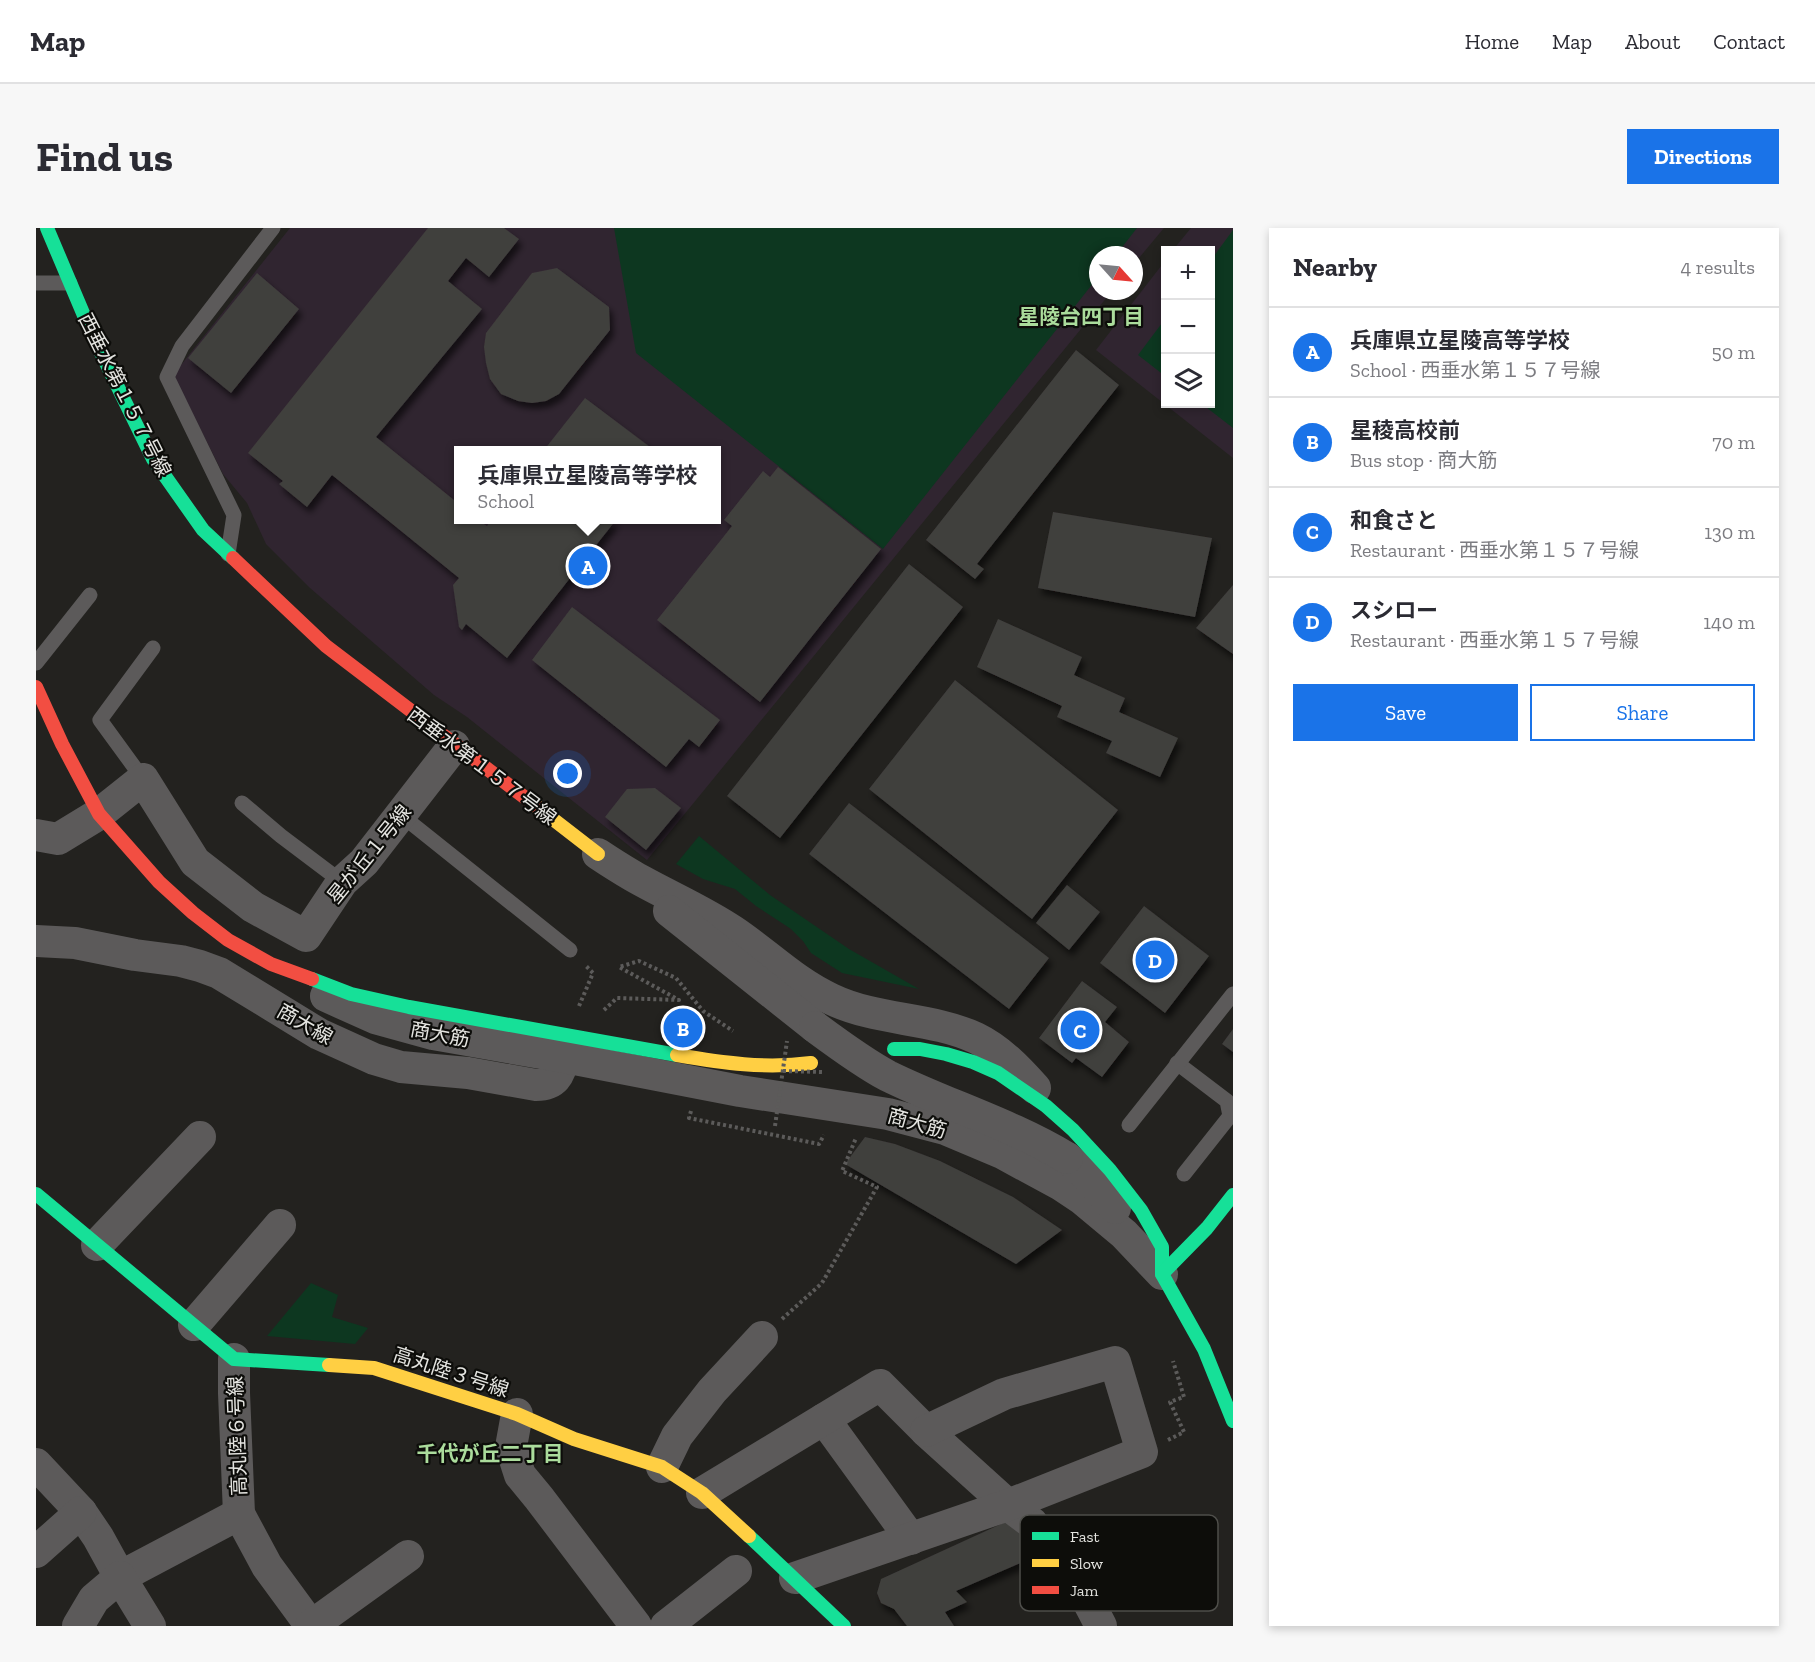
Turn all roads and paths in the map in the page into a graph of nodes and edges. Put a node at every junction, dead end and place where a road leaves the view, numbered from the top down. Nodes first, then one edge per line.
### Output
1 (47, 228) edge
2 (273, 228) edge
3 (36, 283) edge
4 (70, 283) junction
5 (228, 554) junction
6 (90, 595) dead end
7 (153, 648) dead end
8 (36, 663) edge
9 (36, 687) edge
10 (454, 746) junction
11 (143, 779) junction
12 (242, 803) dead end
13 (99, 814) junction
14 (401, 815) junction
15 (36, 835) edge
16 (598, 854) junction
17 (342, 882) junction
18 (36, 941) edge
19 (570, 950) dead end
20 (271, 964) junction
21 (1233, 994) edge
22 (601, 1013) dead end
23 (742, 1033) dead end
24 (805, 1038) junction
25 (894, 1049) dead end
26 (564, 1057) junction
27 (1178, 1063) junction
28 (813, 1064) joint
29 (783, 1071) junction
30 (692, 1109) dead end
31 (764, 1124) dead end
32 (1129, 1125) dead end
33 (829, 1126) dead end
34 (860, 1130) dead end
35 (200, 1137) dead end
36 (1070, 1144) junction
37 (1184, 1174) dead end
38 (36, 1194) edge
39 (1233, 1195) edge
40 (280, 1225) dead end
41 (98, 1245) junction
42 (1153, 1263) junction
43 (194, 1325) junction
44 (762, 1337) joint
45 (1170, 1355) dead end
46 (234, 1359) junction
47 (517, 1413) junction
48 (824, 1419) junction
49 (1233, 1421) edge
50 (926, 1431) junction
51 (1184, 1432) dead end
52 (36, 1464) edge
53 (662, 1467) junction
54 (702, 1492) junction
55 (1008, 1505) junction
56 (81, 1512) junction
57 (239, 1514) junction
58 (1021, 1515) edge
59 (910, 1539) junction
60 (36, 1552) edge
61 (408, 1556) dead end
62 (736, 1571) dead end
63 (120, 1577) junction
64 (795, 1578) junction
65 (1093, 1611) edge
66 (629, 1623) edge
67 (78, 1626) edge
68 (150, 1626) edge
69 (311, 1626) edge
70 (666, 1626) edge
71 (844, 1626) edge
72 (1101, 1626) edge

1 - 4 street, 西垂水第１５７号線
2 - 5 lane
3 - 4 lane
4 - 5 street, 西垂水第１５７号線
5 - 10 street, 西垂水第１５７号線
6 - 8 lane
7 - 11 lane
9 - 13 street, 商大筋
10 - 14 street, 星が丘１号線
10 - 16 street, 西垂水第１５７号線
11 - 13 street
11 - 17 street, 星が丘１号線
12 - 17 lane
13 - 15 street
13 - 20 street, 商大筋
14 - 17 street, 星が丘１号線
14 - 19 lane
16 - 24 street
16 - 36 street, 西垂水第１５７号線
18 - 26 street, 商大線
20 - 26 street, 商大筋
20 - 28 street, 商大筋
21 - 27 lane
22 - 23 path
24 - 29 path, bridge
24 - 36 street, bridge
25 - 36 street
26 - 42 street, 商大筋
27 - 32 lane
27 - 37 lane
28 - 29 path, bridge
29 - 31 path, bridge
30 - 33 path
34 - 44 path
35 - 41 street
36 - 42 street
38 - 41 street
39 - 42 street
40 - 43 street
41 - 43 street
42 - 49 street
43 - 46 street
44 - 53 street
45 - 51 path
46 - 47 street, 高丸陸３号線
46 - 57 street, 高丸陸６号線
47 - 53 street, 高丸陸３号線
47 - 66 street
48 - 50 street
48 - 54 street
48 - 59 street
50 - 55 street
50 - 55 street
52 - 56 street
53 - 54 street, 高丸陸３号線
54 - 64 street, 高丸陸３号線
55 - 58 street
55 - 59 street
56 - 60 street
56 - 63 street
57 - 63 street
57 - 69 street
59 - 64 street
61 - 69 street
62 - 70 street
63 - 67 street
63 - 68 street
64 - 71 street, 高丸陸３号線
65 - 72 street

